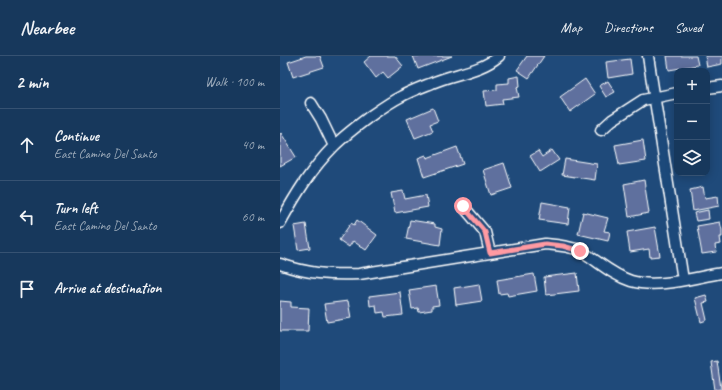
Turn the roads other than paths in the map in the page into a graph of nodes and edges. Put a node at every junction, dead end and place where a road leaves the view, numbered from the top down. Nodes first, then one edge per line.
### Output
1 (499, 56) edge
2 (648, 56) edge
3 (722, 86) edge
4 (710, 88) edge
5 (674, 94) edge
6 (654, 97) junction
7 (311, 104) dead end
8 (601, 130) dead end
9 (334, 146) junction
10 (463, 206) dead end
11 (280, 223) edge
12 (490, 253) junction
13 (280, 264) edge
14 (721, 276) edge
15 (683, 280) junction

1 - 9 street
2 - 6 street
3 - 4 street
5 - 6 street
6 - 8 street
6 - 15 street
7 - 9 street
9 - 11 street
10 - 12 street
12 - 13 street
12 - 15 street
14 - 15 street

